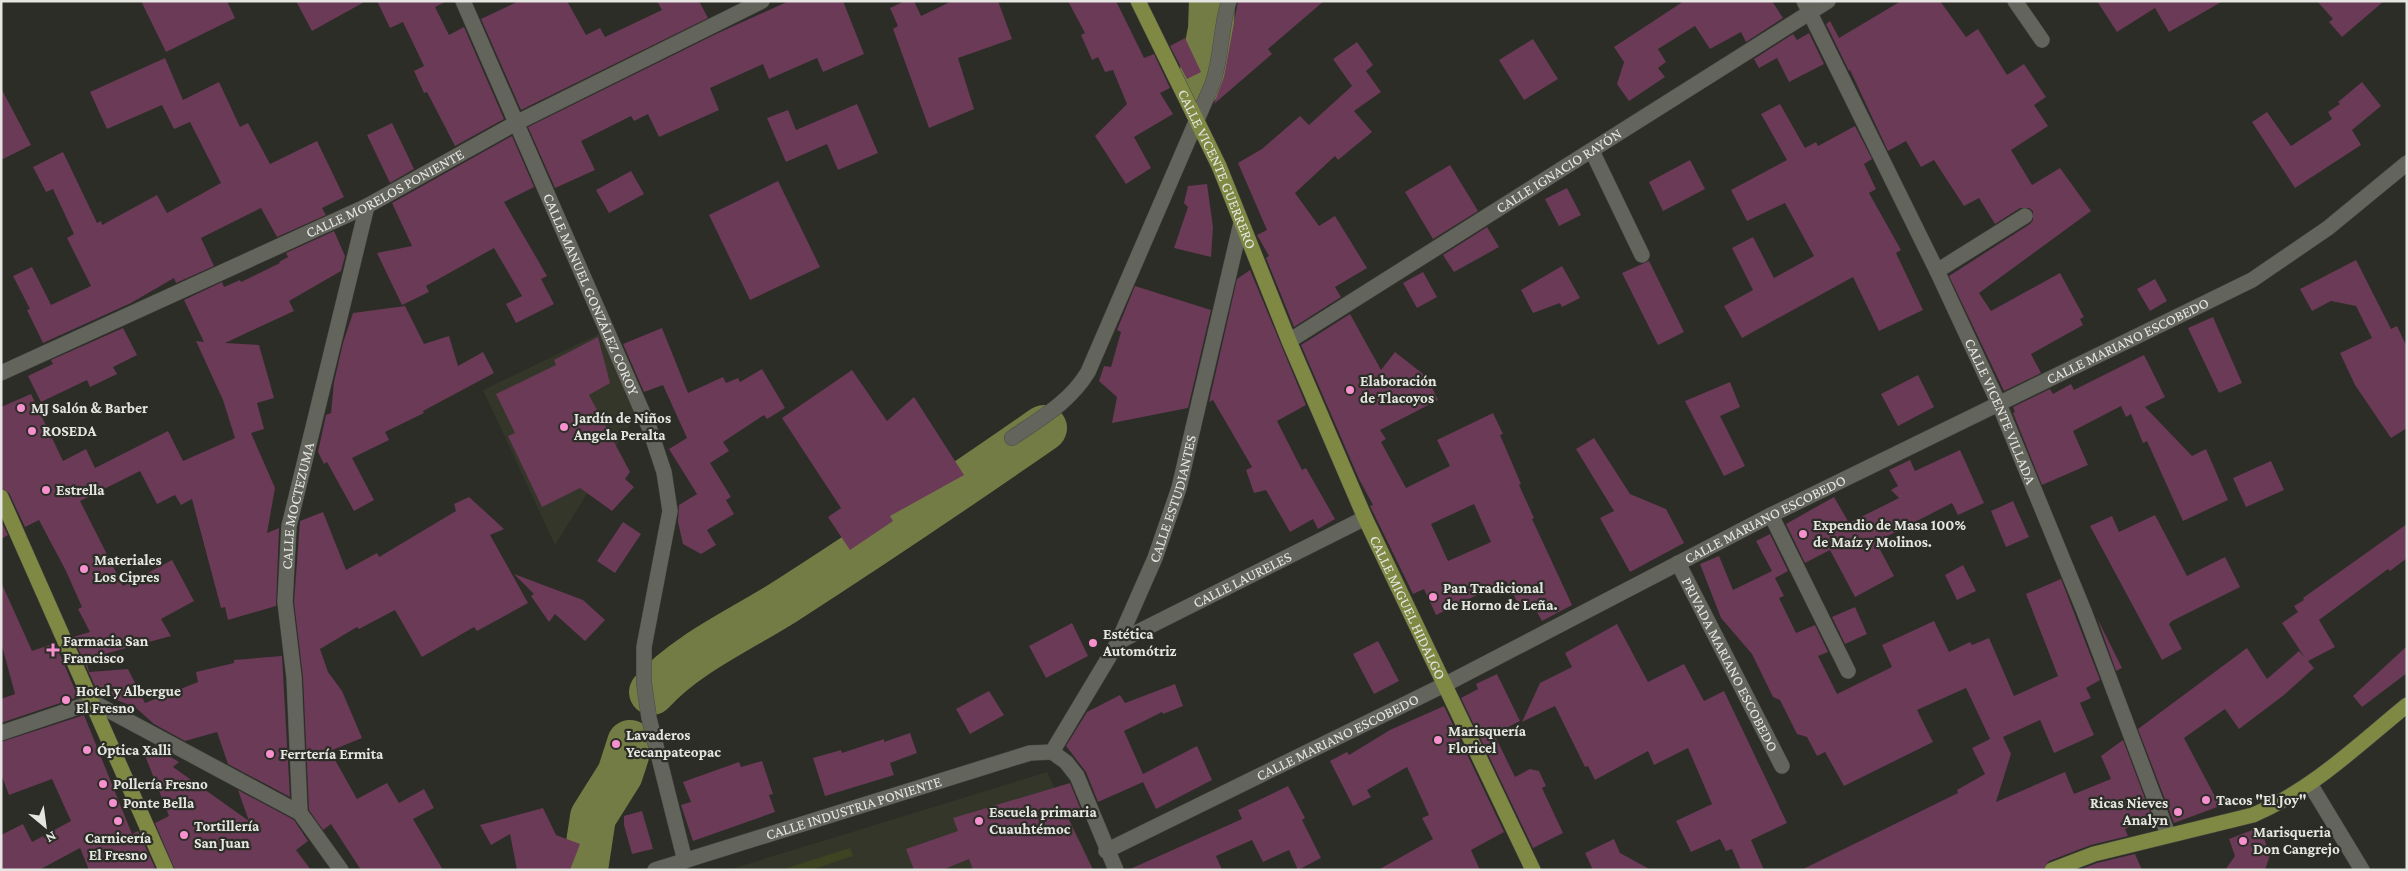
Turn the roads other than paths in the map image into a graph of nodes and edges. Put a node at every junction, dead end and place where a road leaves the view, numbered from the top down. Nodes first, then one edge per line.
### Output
1 (464, 1) edge
2 (762, 1) edge
3 (1138, 1) edge
4 (1229, 1) edge
5 (1828, 1) edge
6 (2015, 1) edge
7 (1807, 7) edge
8 (2042, 40) dead end
9 (1196, 120) junction
10 (516, 122) junction
11 (1592, 151) junction
12 (2407, 163) edge
13 (367, 206) junction
14 (2025, 216) dead end
15 (1241, 223) junction
16 (1642, 255) dead end
17 (1937, 271) junction
18 (1289, 341) junction
19 (1, 373) edge
20 (1999, 404) junction
21 (1012, 438) dead end
22 (1, 497) edge
23 (1771, 515) junction
24 (1365, 518) junction
25 (1678, 563) junction
26 (1118, 642) junction
27 (1848, 671) dead end
28 (1446, 684) junction
29 (93, 702) junction
30 (2407, 705) edge
31 (1, 733) edge
32 (1052, 752) junction
33 (1782, 766) dead end
34 (2310, 784) junction
35 (300, 813) junction
36 (2168, 834) junction
37 (1106, 851) junction
38 (685, 861) junction
39 (166, 870) edge
40 (340, 870) edge
41 (656, 870) edge
42 (1116, 870) edge
43 (1533, 870) edge
44 (2052, 870) edge
45 (2362, 870) edge

1 - 10 street, CALLE MANUEL GONZÁLEZ COROY
2 - 10 street, CALLE MORELOS PONIENTE
3 - 9 main road, CALLE VICENTE GUERRERO
4 - 9 street
5 - 7 street, CALLE IGNACIO RAYÓN
6 - 8 street
7 - 11 street, CALLE IGNACIO RAYÓN
7 - 17 street, CALLE VICENTE VILLADA
9 - 15 main road, CALLE VICENTE GUERRERO
9 - 21 street
10 - 13 street, CALLE MORELOS PONIENTE
10 - 38 street, CALLE MANUEL GONZÁLEZ COROY
11 - 16 street
11 - 18 street, CALLE IGNACIO RAYÓN
12 - 20 street, CALLE MARIANO ESCOBEDO
13 - 19 street, CALLE MORELOS PONIENTE
13 - 35 street, CALLE MOCTEZUMA
14 - 17 street
15 - 18 main road, CALLE VICENTE GUERRERO
15 - 26 street, CALLE ESTUDIANTES
17 - 20 street, CALLE VICENTE VILLADA
18 - 24 main road, CALLE MIGUEL HIDALGO
20 - 23 street, CALLE MARIANO ESCOBEDO
20 - 36 street, CALLE VICENTE VILLADA
22 - 29 main road
23 - 25 street, CALLE MARIANO ESCOBEDO
23 - 27 street
24 - 26 street, CALLE LAURELES
24 - 28 main road, CALLE MIGUEL HIDALGO
25 - 28 street, CALLE MARIANO ESCOBEDO
25 - 33 street, PRIVADA MARIANO ESCOBEDO
26 - 32 street, CALLE ESTUDIANTES
28 - 37 street, CALLE MARIANO ESCOBEDO
28 - 43 main road, CALLE MIGUEL HIDALGO
29 - 31 street
29 - 35 street
29 - 39 main road
30 - 34 main road
32 - 37 street
32 - 38 street, CALLE INDUSTRIA PONIENTE
34 - 36 main road
34 - 45 street
35 - 40 street
36 - 44 main road
37 - 42 street
38 - 41 street, CALLE INDUSTRIA PONIENTE

